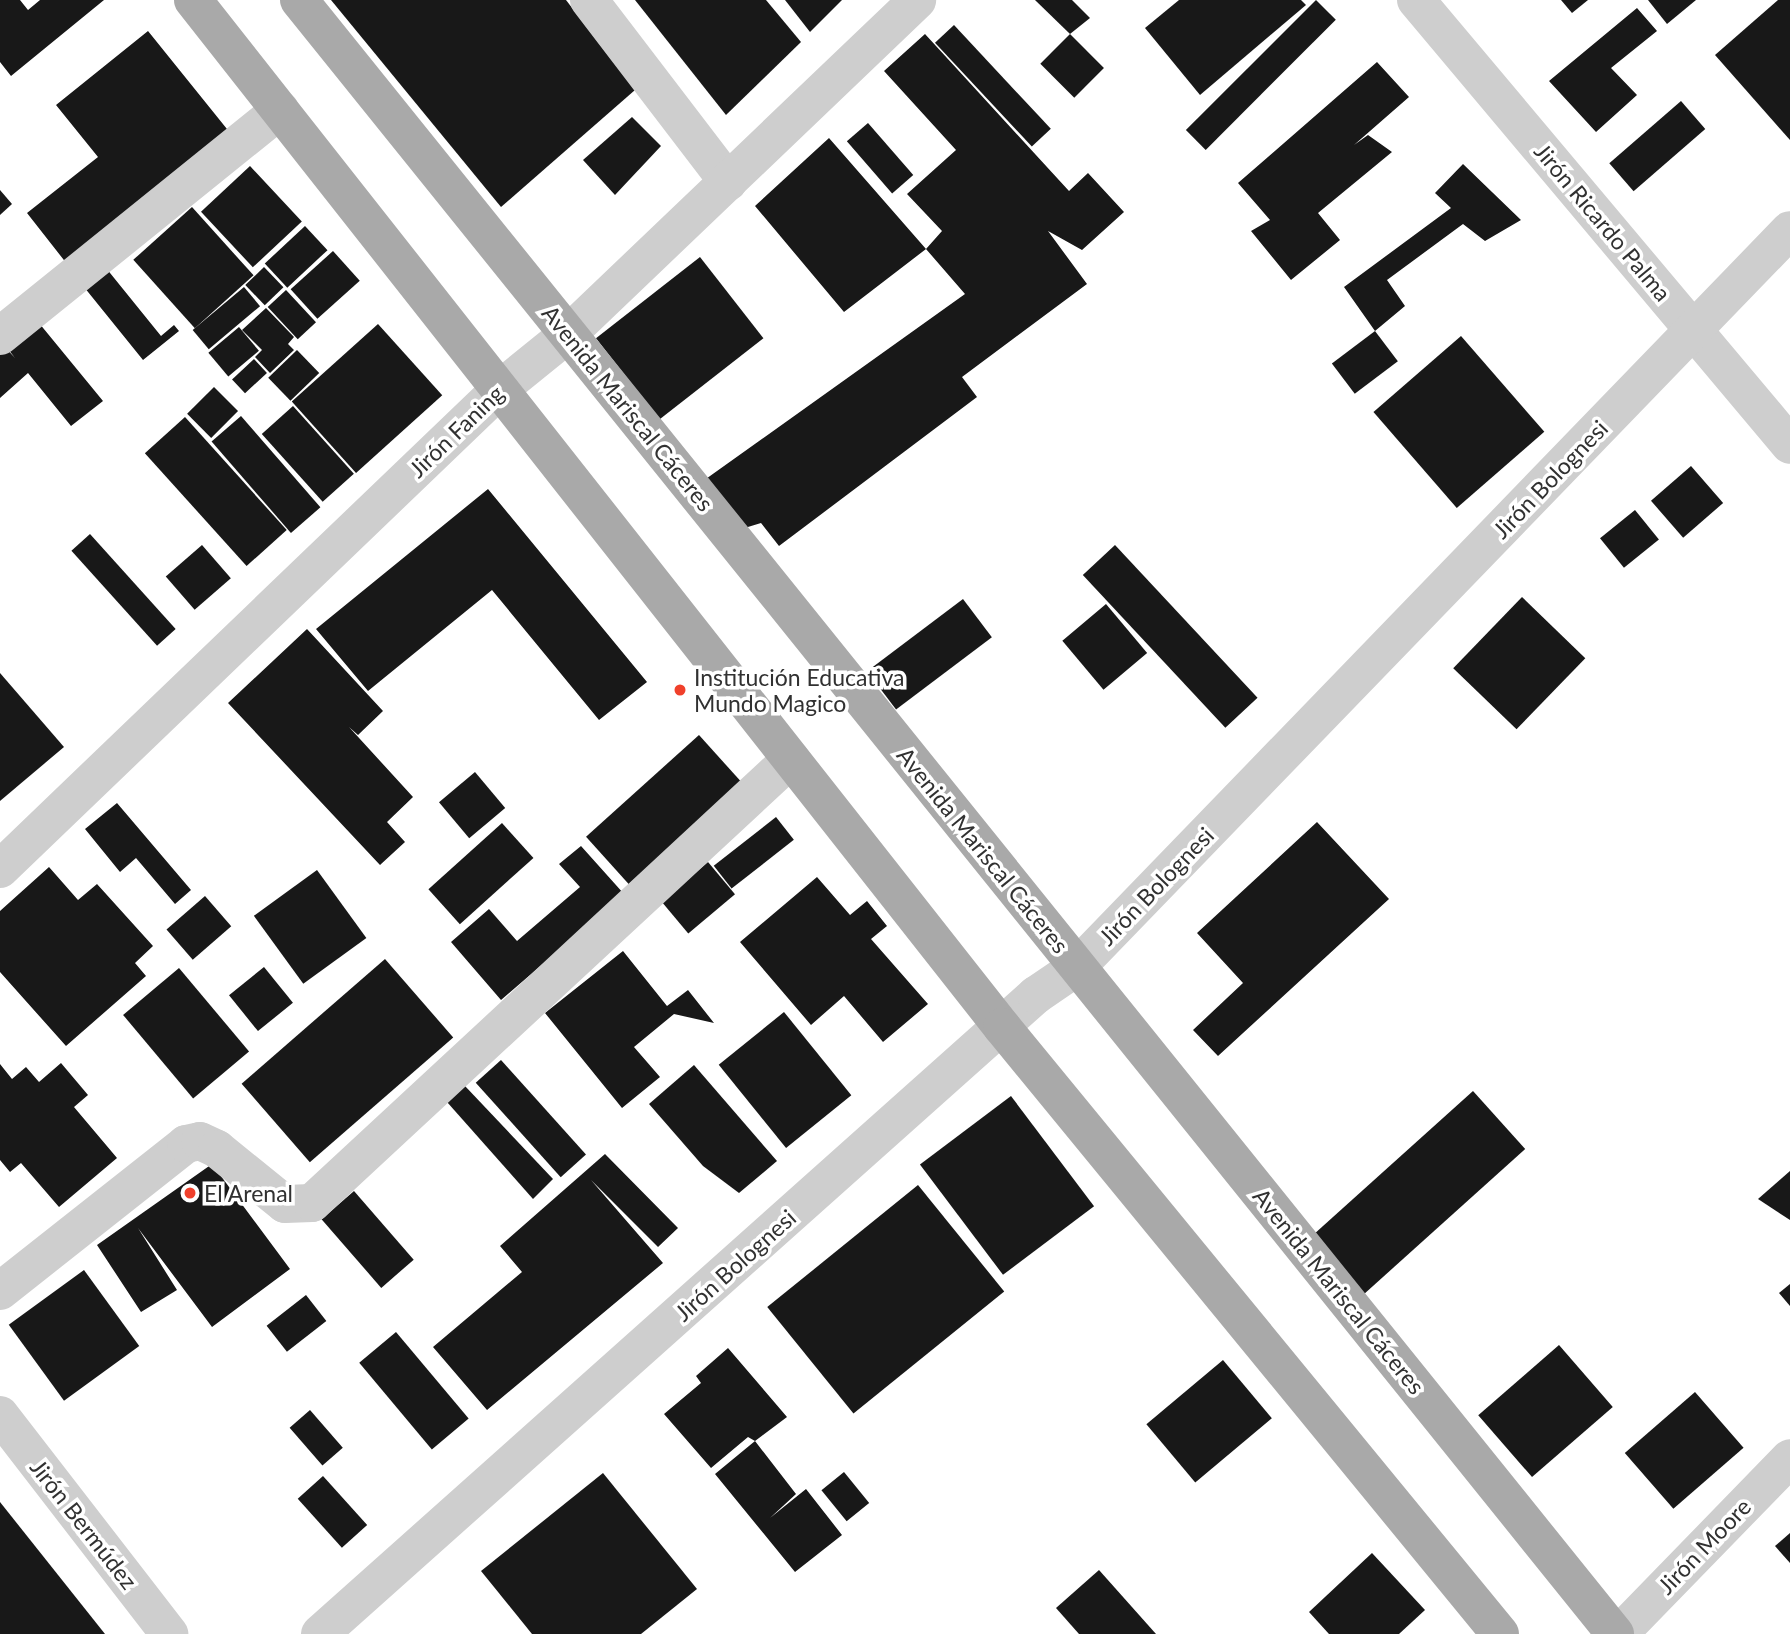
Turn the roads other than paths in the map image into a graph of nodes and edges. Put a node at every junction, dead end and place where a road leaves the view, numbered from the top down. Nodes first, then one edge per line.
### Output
1 (193, 0) edge
2 (299, 0) edge
3 (589, 0) edge
4 (917, 0) edge
5 (1416, 0) edge
6 (280, 110) junction
7 (728, 182) junction
8 (1790, 230) edge
9 (1695, 330) junction
10 (568, 334) junction
11 (0, 336) edge
12 (500, 389) junction
13 (1790, 445) edge
14 (791, 759) junction
15 (0, 869) edge
16 (1077, 967) junction
17 (1002, 1027) junction
18 (0, 1291) edge
19 (0, 1415) edge
20 (1790, 1458) edge
21 (169, 1634) edge
22 (320, 1634) edge
23 (1500, 1634) edge
24 (1617, 1634) edge

1 - 6 main road
2 - 10 main road, Avenida Mariscal Cáceres
3 - 7 street
4 - 7 street, Jirón Faning
5 - 9 street, Jirón Ricardo Palma
6 - 11 street
6 - 12 main road
7 - 10 street, Jirón Faning
8 - 9 street, Jirón Bolognesi
9 - 13 street, Jirón Ricardo Palma
9 - 16 street, Jirón Bolognesi
10 - 12 street, Jirón Faning
10 - 16 main road, Avenida Mariscal Cáceres
12 - 14 main road
12 - 15 street, Jirón Faning
14 - 17 main road
14 - 18 street
16 - 17 street, Jirón Bolognesi
16 - 24 main road, Avenida Mariscal Cáceres
17 - 22 street, Jirón Bolognesi
17 - 23 main road
19 - 21 street, Jirón Bermúdez
20 - 24 street, Jirón Moore

